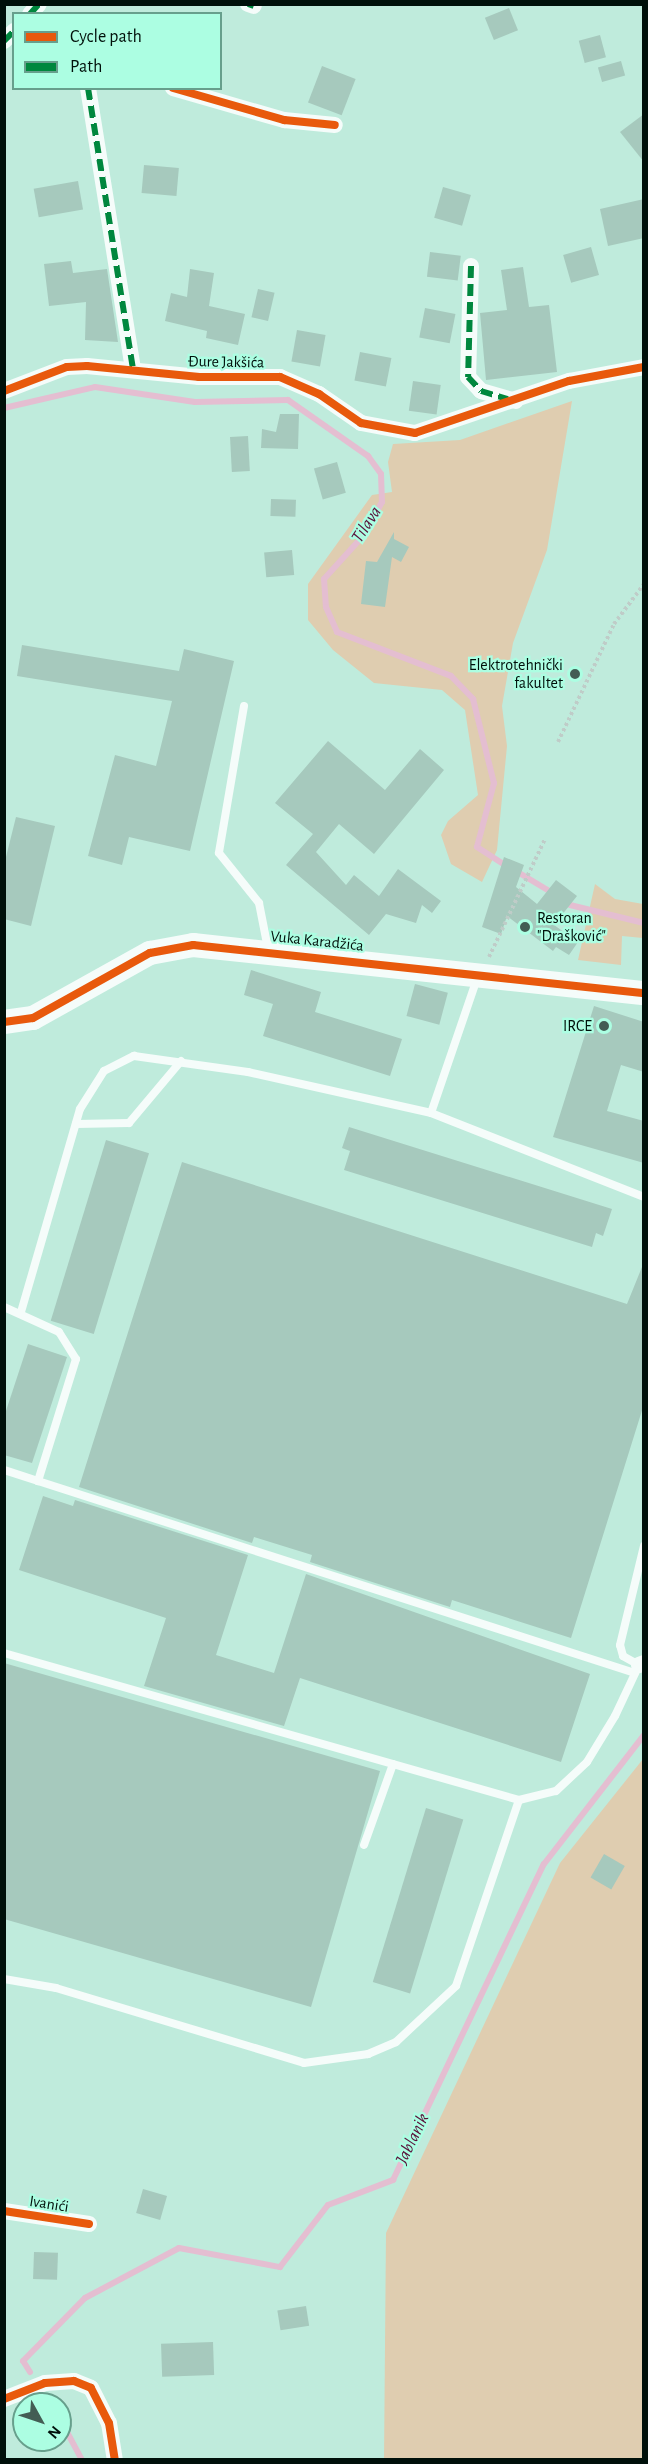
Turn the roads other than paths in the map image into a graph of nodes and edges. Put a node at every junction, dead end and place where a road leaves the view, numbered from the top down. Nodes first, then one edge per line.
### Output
1 (88, 90) edge
2 (180, 90) edge
3 (335, 125) dead end
4 (471, 266) dead end
5 (644, 367) edge
6 (133, 368) junction
7 (4, 391) edge
8 (517, 401) junction
9 (244, 706) dead end
10 (268, 949) junction
11 (479, 973) junction
12 (644, 993) edge
13 (4, 1022) edge
14 (181, 1061) junction
15 (431, 1113) junction
16 (76, 1124) junction
17 (644, 1197) edge
18 (4, 1307) edge
19 (21, 1312) junction
20 (4, 1470) edge
21 (38, 1480) junction
22 (644, 1546) edge
23 (4, 1653) edge
24 (639, 1667) edge
25 (393, 1764) junction
26 (519, 1800) junction
27 (364, 1845) dead end
28 (4, 1979) edge
29 (4, 2211) edge
30 (89, 2224) dead end
31 (4, 2398) edge
32 (115, 2460) edge

1 - 6 street
2 - 3 street
4 - 8 street
5 - 8 street, Đure Jakšića
6 - 7 street, Đure Jakšića
6 - 8 street, Đure Jakšića
9 - 10 lane
10 - 11 street, Vuka Karadžića
10 - 13 street, Vuka Karadžića
11 - 12 street, Vuka Karadžića
11 - 15 lane
14 - 15 lane
14 - 16 lane
14 - 16 lane
15 - 17 lane
16 - 19 lane
18 - 19 lane
19 - 21 lane
20 - 21 lane
21 - 24 lane
22 - 24 lane
23 - 25 lane
24 - 26 lane
25 - 26 lane
25 - 27 lane
26 - 28 lane
29 - 30 street, Ivanići
31 - 32 street

